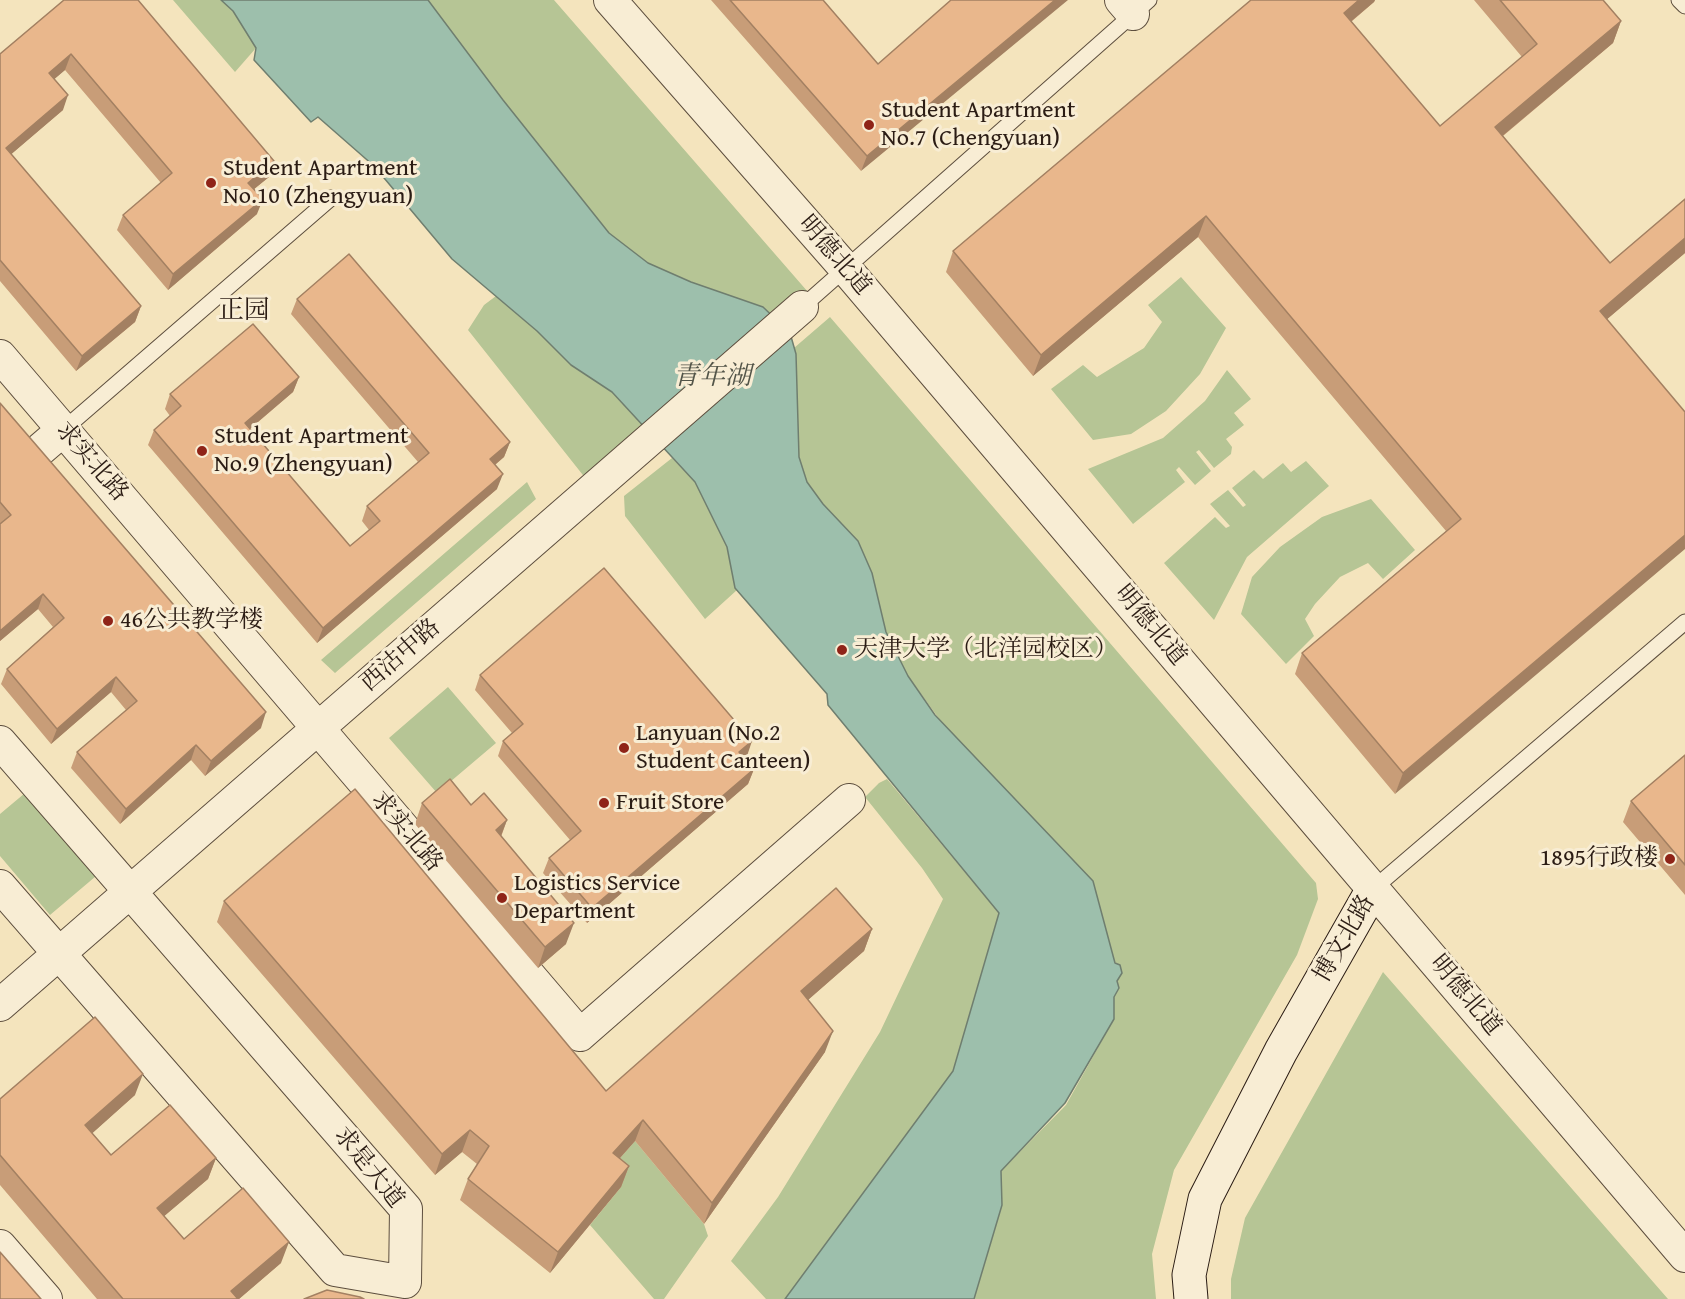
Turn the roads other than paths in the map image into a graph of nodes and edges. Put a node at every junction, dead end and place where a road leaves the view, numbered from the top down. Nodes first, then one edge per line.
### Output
1 (610, 0) edge
2 (1679, 0) edge
3 (1134, 5) edge
4 (1685, 6) edge
5 (331, 198) dead end
6 (845, 268) junction
7 (802, 307) joint
8 (0, 356) edge
9 (63, 430) junction
10 (0, 484) edge
11 (1685, 622) edge
12 (318, 728) junction
13 (0, 742) edge
14 (849, 800) dead end
15 (0, 886) edge
16 (1373, 889) junction
17 (130, 891) junction
18 (59, 954) junction
19 (0, 1005) edge
20 (0, 1246) edge
21 (1685, 1256) edge
22 (412, 1290) edge
23 (46, 1299) edge
24 (1191, 1299) edge

1 - 6 street, 明德北道
2 - 4 lane
3 - 6 lane
5 - 9 lane
6 - 7 lane
6 - 16 street, 明德北道
7 - 12 street, 西沽中路
8 - 9 street, 求实北路
9 - 10 street
9 - 12 street, 求实北路
11 - 16 lane, 博文北路
12 - 14 street, 求实北路
12 - 17 street, 西沽中路
13 - 17 street, 求是大道
15 - 18 street, 求是大道
16 - 21 street, 明德北道
16 - 24 street, 博文北路
17 - 18 street, 西沽中路
17 - 22 street, 求是大道
18 - 19 street, 西沽中路
18 - 22 street, 求是大道
20 - 23 street

